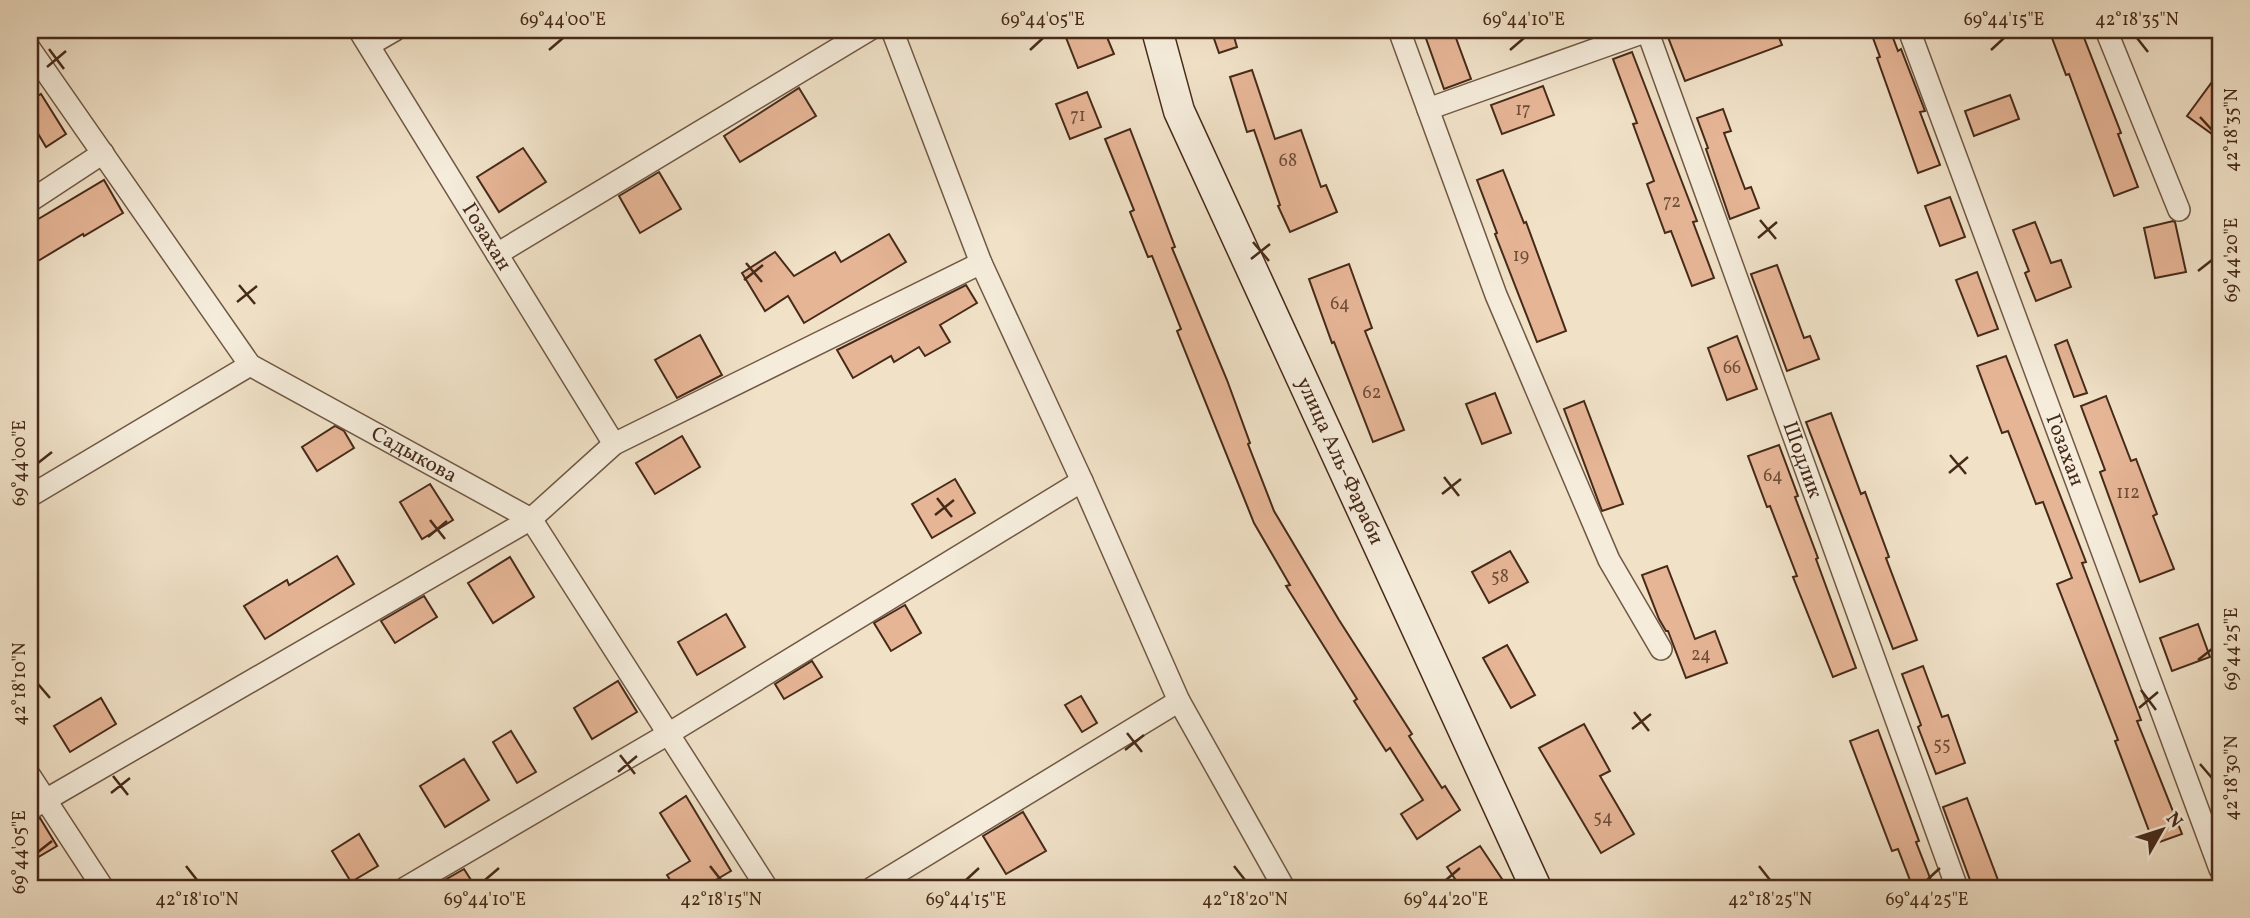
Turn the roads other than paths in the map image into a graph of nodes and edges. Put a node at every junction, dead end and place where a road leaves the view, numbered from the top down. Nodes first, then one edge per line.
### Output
1 (395, 30) edge
2 (869, 30) edge
3 (892, 30) edge
4 (1157, 30) edge
5 (1399, 30) edge
6 (1648, 30) edge
7 (1909, 30) edge
8 (2106, 30) edge
9 (364, 38) edge
10 (30, 50) edge
11 (1428, 109) junction
12 (103, 153) junction
13 (30, 201) edge
14 (2179, 210) dead end
15 (497, 254) junction
16 (981, 263) junction
17 (250, 365) junction
18 (614, 444) junction
19 (1082, 481) junction
20 (30, 496) edge
21 (531, 519) junction
22 (1661, 649) dead end
23 (1179, 701) junction
24 (668, 734) junction
25 (30, 776) edge
26 (37, 804) edge
27 (2220, 869) edge
28 (103, 888) edge
29 (405, 888) edge
30 (767, 888) edge
31 (873, 888) edge
32 (1284, 888) edge
33 (1536, 888) edge
34 (1957, 888) edge

1 - 9 street
2 - 15 street
3 - 16 street
4 - 33 main road, улица Аль-Фараби
5 - 11 street
6 - 11 street
6 - 34 street, Шодлик
7 - 27 street, Гозахан
8 - 14 street
9 - 15 street, Гозахан
10 - 12 street, Садыкова
11 - 22 street
12 - 13 street
12 - 17 street, Садыкова
15 - 18 street, Гозахан
16 - 18 street
16 - 19 street
17 - 20 street
17 - 21 street, Садыкова
18 - 21 street
19 - 23 street
19 - 24 street
21 - 24 street, Садыкова
21 - 26 street
23 - 31 street
23 - 32 street
24 - 29 street
24 - 30 street, Садыкова
25 - 26 street
26 - 28 street

